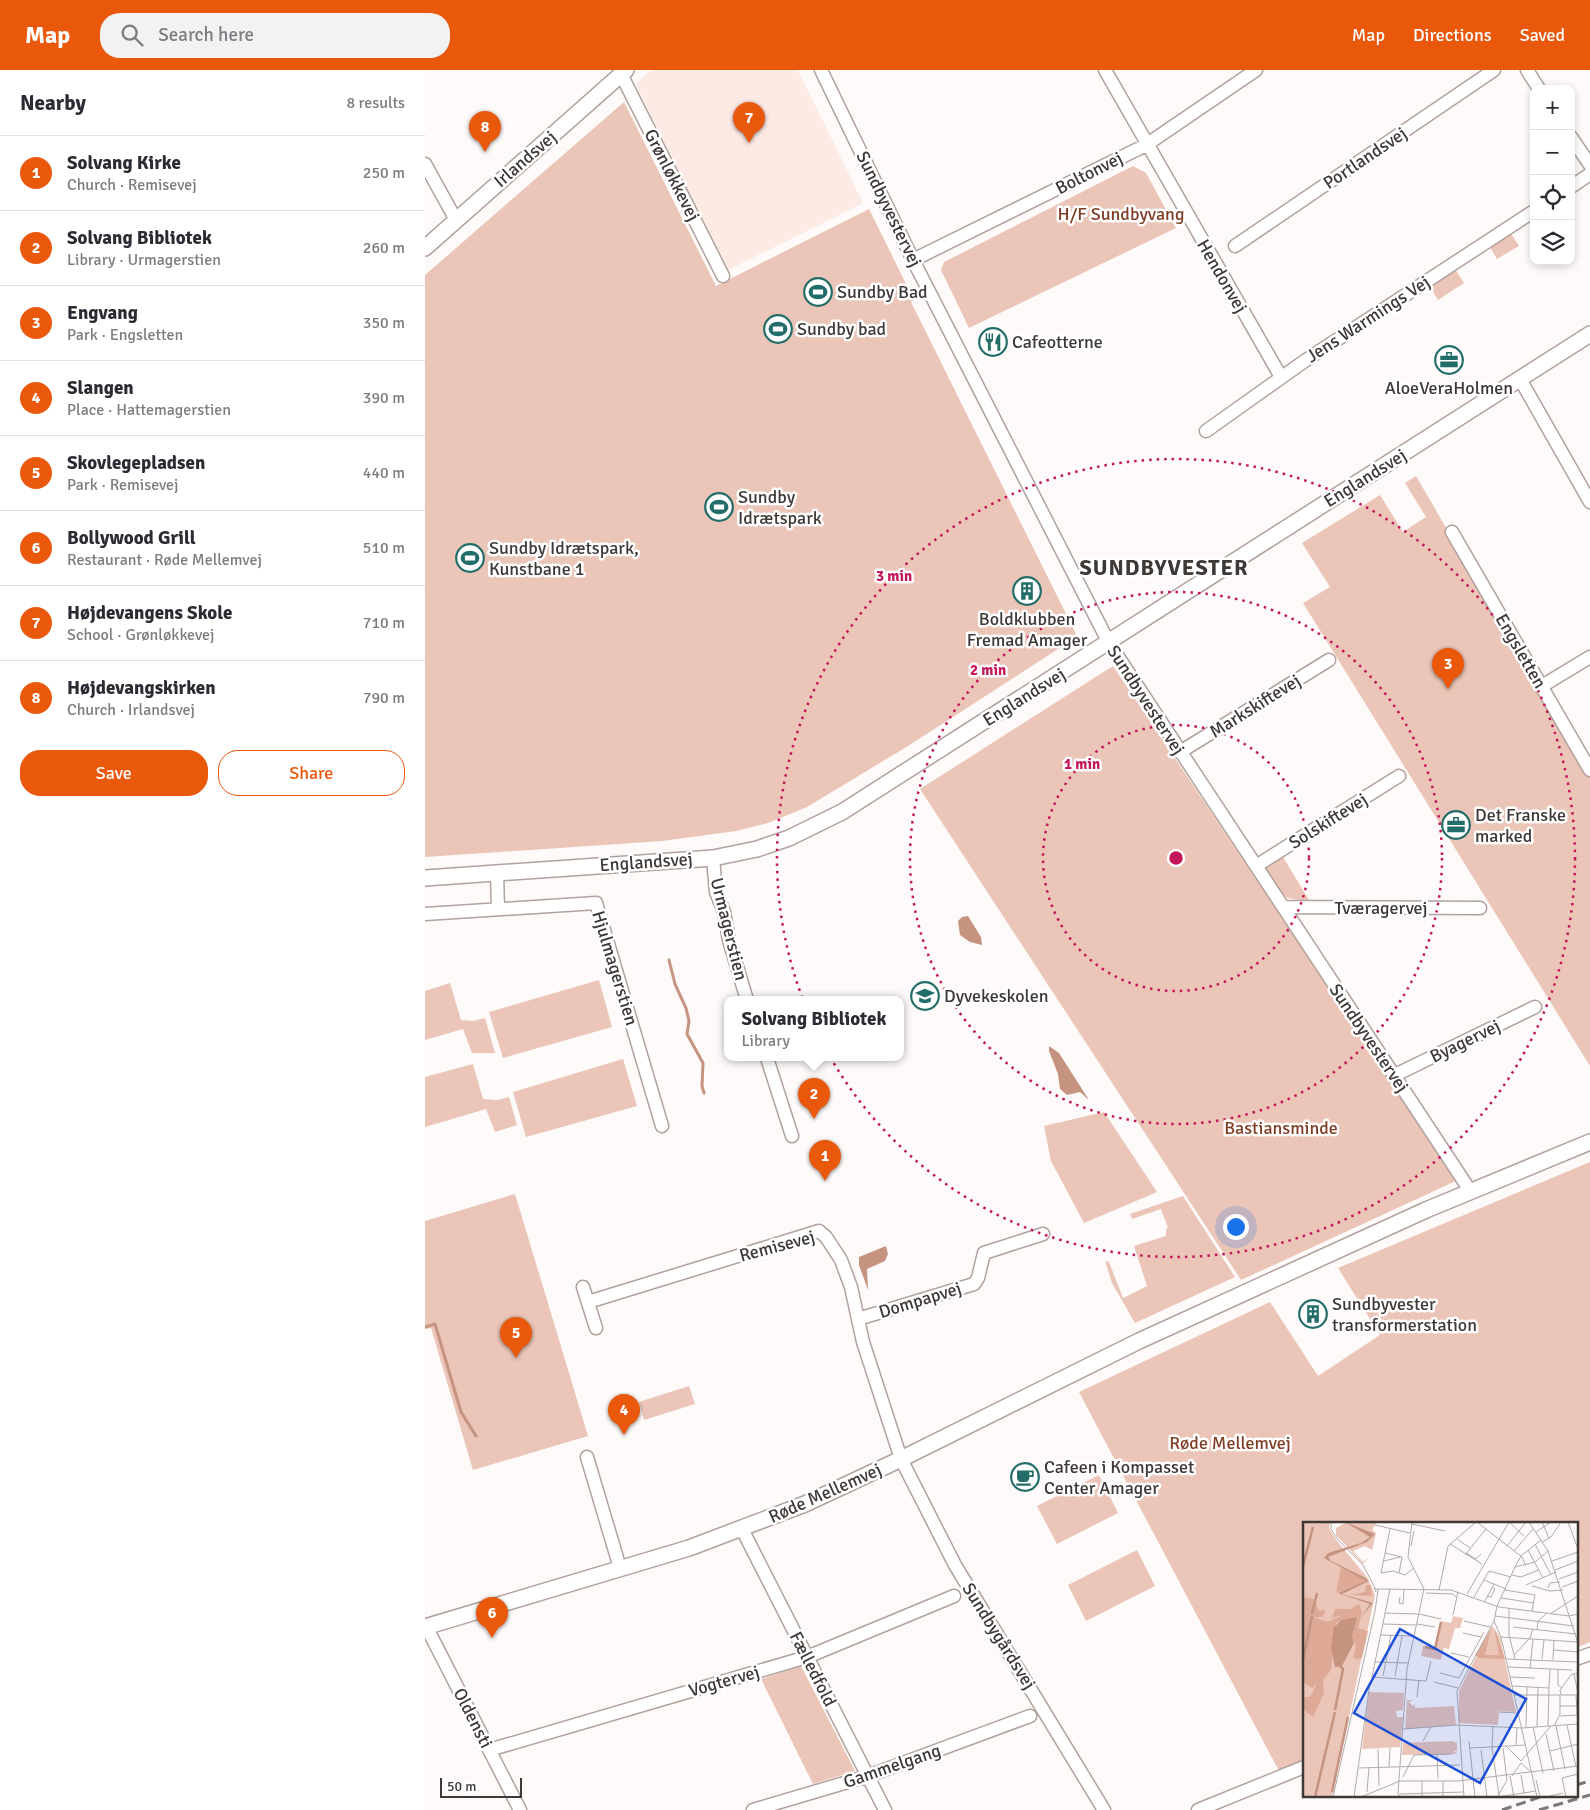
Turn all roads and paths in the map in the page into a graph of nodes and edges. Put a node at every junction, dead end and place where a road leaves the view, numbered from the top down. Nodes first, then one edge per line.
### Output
1 (821, 70) edge
2 (1105, 70) edge
3 (1256, 70) edge
4 (1494, 70) edge
5 (1527, 70) edge
6 (624, 72) edge
7 (1536, 85) edge
8 (1575, 143) edge
9 (1146, 144) junction
10 (425, 164) edge
11 (1590, 165) edge
12 (1590, 174) edge
13 (1575, 184) edge
14 (1530, 214) edge
15 (456, 220) junction
16 (1235, 246) dead end
17 (425, 248) edge
18 (913, 260) junction
19 (723, 276) dead end
20 (1590, 334) edge
21 (1281, 377) junction
22 (1519, 379) junction
23 (1206, 431) dead end
24 (1590, 502) edge
25 (1452, 532) dead end
26 (1109, 643) junction
27 (1590, 657) edge
28 (1329, 660) dead end
29 (1542, 686) junction
30 (1180, 752) junction
31 (1590, 770) edge
32 (1399, 776) dead end
33 (713, 858) junction
34 (1256, 866) junction
35 (497, 873) junction
36 (425, 878) edge
37 (1283, 907) junction
38 (1480, 908) dead end
39 (498, 909) junction
40 (425, 914) edge
41 (746, 996) edge
42 (1535, 1007) dead end
43 (768, 1061) edge
44 (1395, 1075) junction
45 (662, 1126) dead end
46 (792, 1136) dead end
47 (1590, 1142) edge
48 (1471, 1192) junction
49 (1043, 1234) dead end
50 (583, 1287) dead end
51 (588, 1302) junction
52 (858, 1319) junction
53 (596, 1328) dead end
54 (587, 1457) dead end
55 (901, 1459) junction
56 (741, 1528) junction
57 (620, 1568) junction
58 (954, 1596) dead end
59 (425, 1626) edge
60 (1590, 1654) edge
61 (807, 1657) junction
62 (1577, 1659) edge
63 (1030, 1716) dead end
64 (489, 1750) junction
65 (1303, 1768) edge
66 (867, 1776) junction
67 (520, 1810) edge
68 (753, 1810) edge
69 (885, 1810) edge
70 (1104, 1810) edge
71 (1198, 1810) edge

1 - 18 street, Sundbyvestervej
2 - 9 street, Hendonvej
3 - 9 street, Boltonvej
4 - 16 street, Portlandsvej
5 - 7 street
6 - 15 street, Irlandsvej
6 - 19 street, Grønløkkevej
8 - 11 street
9 - 18 street, Boltonvej
9 - 21 street, Hendonvej
10 - 15 street
12 - 13 street
14 - 21 street, Jens Warmings Vej
15 - 17 street, Irlandsvej
18 - 26 street, Sundbyvestervej
20 - 22 street, Englandsvej
21 - 23 street, Jens Warmings Vej
22 - 24 street
22 - 26 street, Englandsvej
25 - 29 street, Engsletten
26 - 30 street, Sundbyvestervej
26 - 33 street, Englandsvej
27 - 29 street
28 - 30 street, Markskiftevej
29 - 31 street, Engsletten
30 - 34 street, Sundbyvestervej
32 - 34 street, Solskiftevej
33 - 35 street, Englandsvej
33 - 41 street, Urmagerstien
34 - 37 street, Sundbyvestervej
35 - 36 street, Englandsvej
35 - 39 street
37 - 38 street, Tværagervej
37 - 44 street, Sundbyvestervej
39 - 40 street, Hjulmagerstien
39 - 45 street, Hjulmagerstien
42 - 44 street, Byagervej
43 - 46 street
44 - 48 street, Sundbyvestervej
47 - 48 street, Røde Mellemvej
48 - 55 street, Røde Mellemvej
49 - 52 street, Dompapvej
50 - 51 street
51 - 52 street, Remisevej
51 - 53 street
52 - 55 street, Remisevej
54 - 57 street
55 - 56 street, Røde Mellemvej
55 - 70 street, Sundbygårdsvej
56 - 57 street, Røde Mellemvej
56 - 61 street, Fælledfold
57 - 59 street, Røde Mellemvej
58 - 61 street, Vogtervej
59 - 64 street, Oldensti
60 - 62 street
61 - 64 street, Vogtervej
61 - 66 street, Fælledfold
63 - 66 street, Gammelgang
64 - 67 street, Oldensti
65 - 71 street
66 - 68 street, Gammelgang
66 - 69 street, Fælledfold

